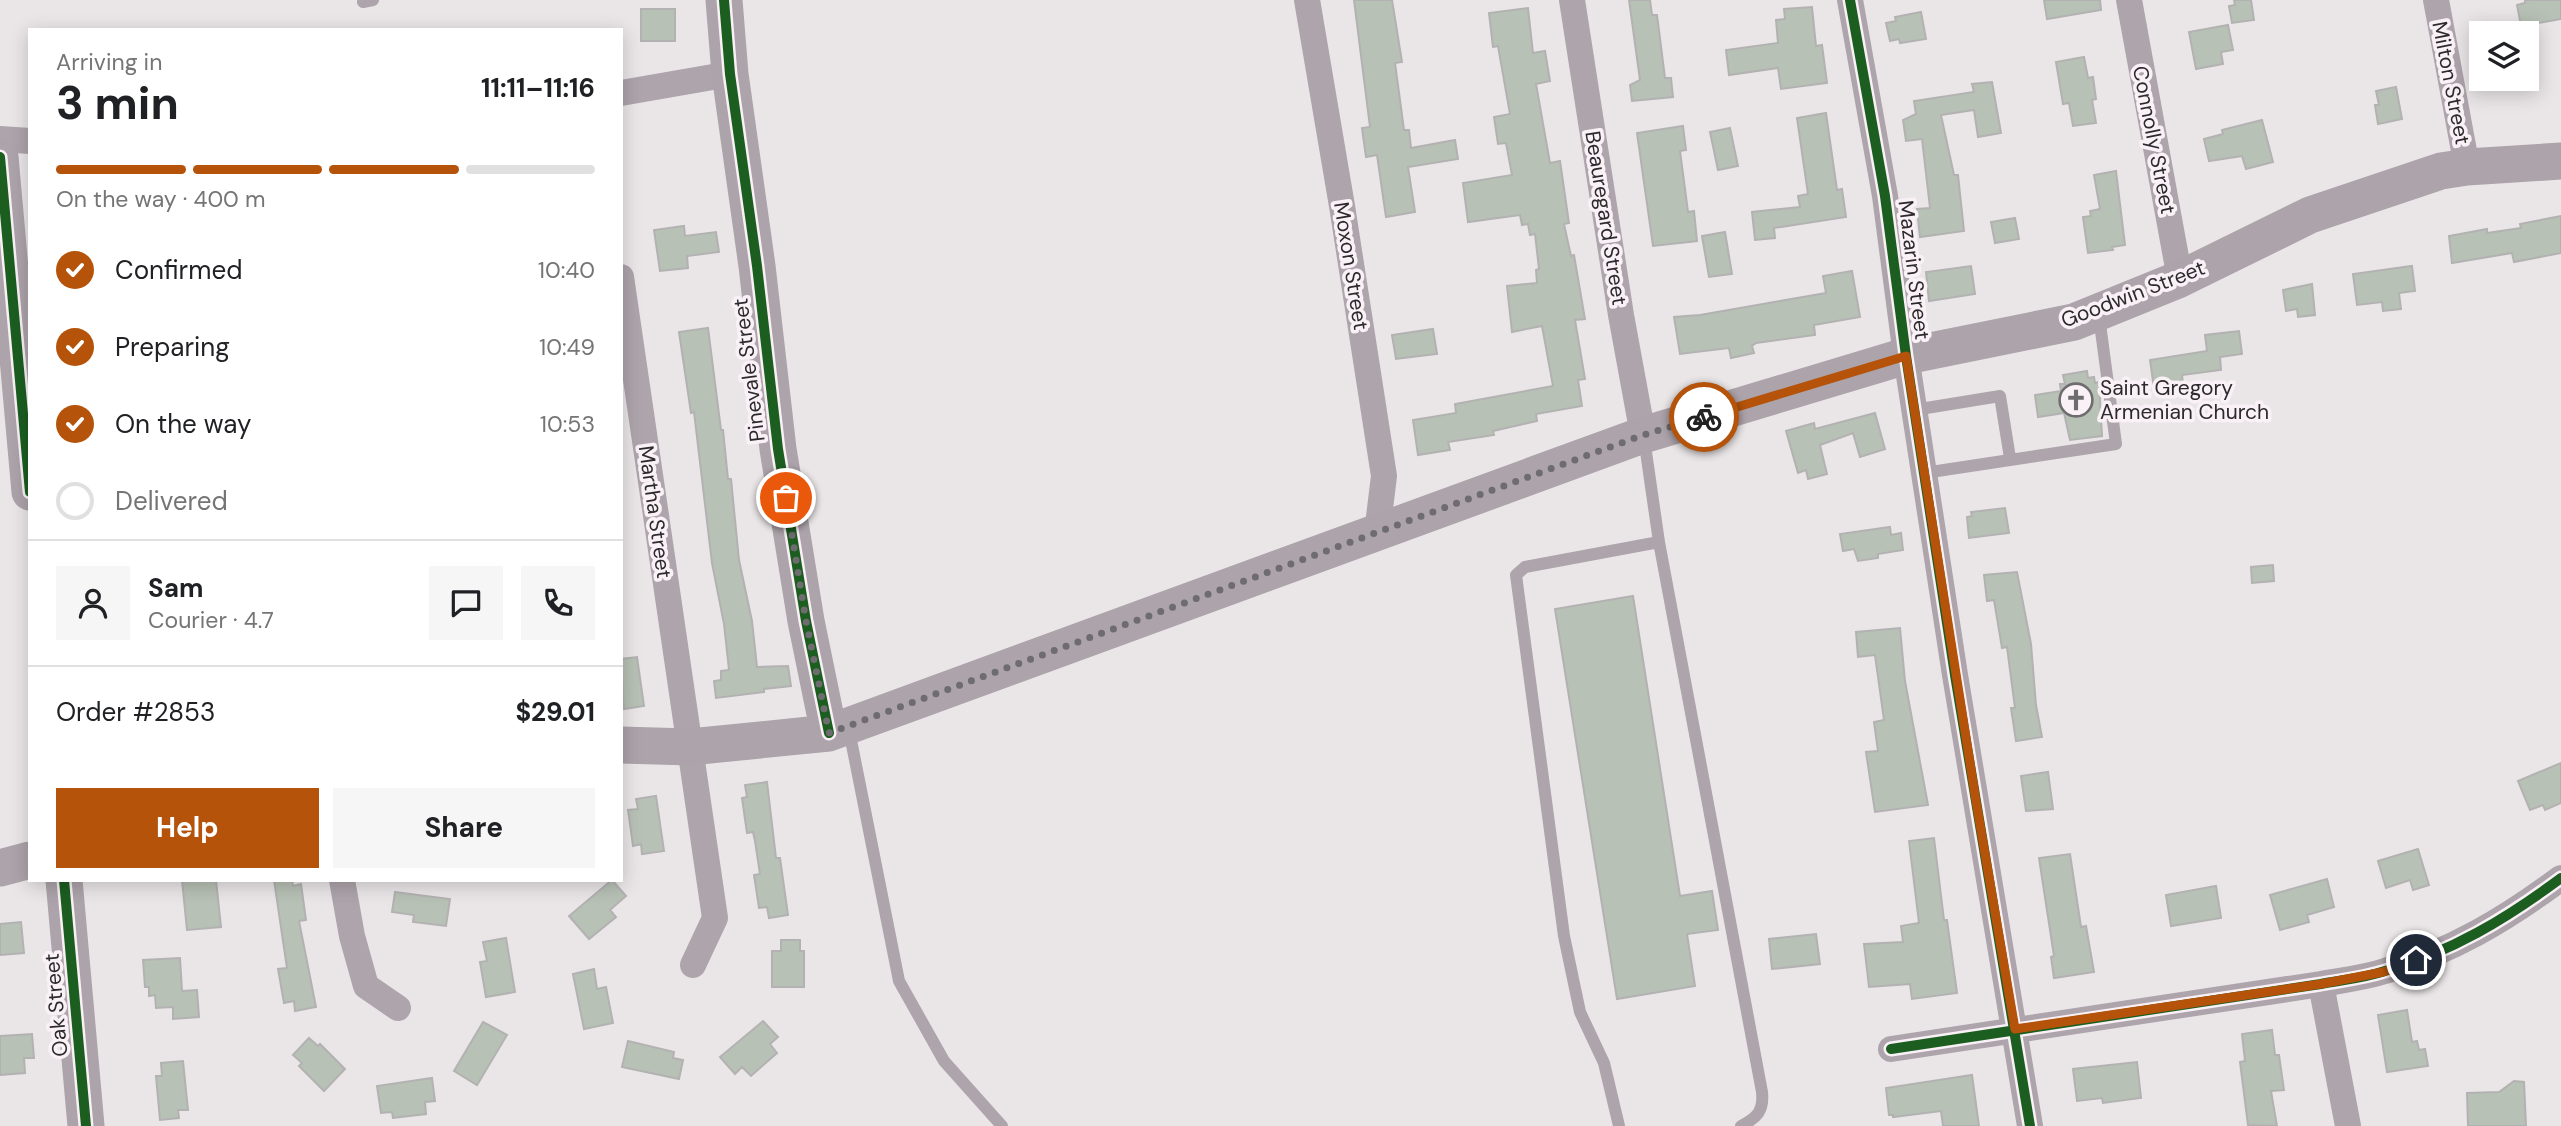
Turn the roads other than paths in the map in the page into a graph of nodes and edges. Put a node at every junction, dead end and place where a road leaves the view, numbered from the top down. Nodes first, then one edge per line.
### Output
1 (724, 0) edge
2 (1307, 0) edge
3 (1572, 0) edge
4 (1850, 0) edge
5 (2129, 0) edge
6 (2436, 0) edge
7 (730, 74) junction
8 (623, 93) edge
9 (0, 139) edge
10 (28, 141) edge
11 (0, 157) edge
12 (2561, 162) edge
13 (2467, 167) junction
14 (2180, 279) junction
15 (623, 291) edge
16 (2098, 312) junction
17 (1906, 356) junction
18 (1914, 410) junction
19 (1643, 435) junction
20 (2010, 458) junction
21 (28, 470) edge
22 (1924, 473) junction
23 (1377, 533) junction
24 (1659, 542) junction
25 (839, 730) junction
26 (623, 746) edge
27 (690, 747) junction
28 (28, 861) edge
29 (0, 868) edge
30 (2561, 878) edge
31 (64, 882) edge
32 (342, 882) edge
33 (693, 965) dead end
34 (2321, 984) junction
35 (398, 1008) dead end
36 (2015, 1029) junction
37 (1891, 1049) dead end
38 (86, 1126) edge
39 (1002, 1126) edge
40 (1619, 1126) edge
41 (1741, 1126) edge
42 (2030, 1126) edge
43 (2348, 1126) edge

1 - 7 main road, Pinevale Street
2 - 23 street, Moxon Street
3 - 19 street, Beauregard Street
4 - 17 street, Mazarin Street
5 - 14 street, Connolly Street
6 - 13 street, Milton Street
7 - 8 street
7 - 25 main road, Pinevale Street
9 - 10 street
11 - 21 main road
12 - 13 main road, Goodwin Street
13 - 14 main road, Goodwin Street
14 - 16 main road, Goodwin Street
15 - 27 street, Martha Street
16 - 17 main road, Goodwin Street
16 - 20 lane
17 - 18 street, Mazarin Street
17 - 19 main road, Goodwin Street
18 - 20 lane
18 - 22 street, Mazarin Street
19 - 23 main road, Goodwin Street
19 - 24 lane
20 - 22 lane
22 - 36 street, Mazarin Street
23 - 25 main road, Goodwin Street
24 - 40 lane
24 - 41 lane
25 - 27 main road, Goodwin Street
25 - 39 lane
26 - 27 main road, Goodwin Street
27 - 33 street, Martha Street
28 - 29 main road
30 - 34 street
31 - 38 main road, Oak Street
32 - 35 street
34 - 36 street
34 - 43 street
36 - 37 street
36 - 42 street, Mazarin Street

